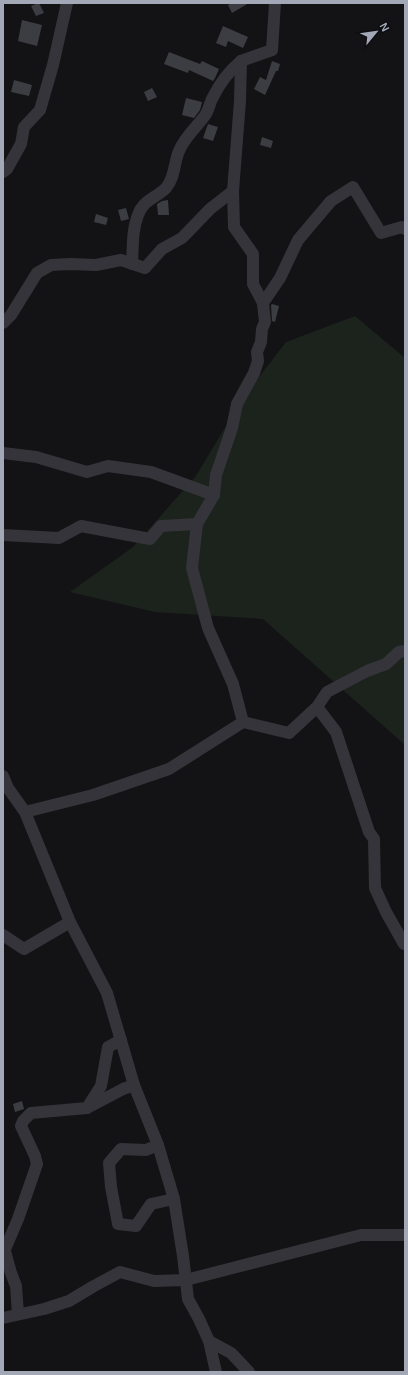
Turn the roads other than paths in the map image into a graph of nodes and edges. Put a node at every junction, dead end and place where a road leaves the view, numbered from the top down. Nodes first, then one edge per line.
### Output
1 (67, 3) edge
2 (275, 3) edge
3 (241, 61) junction
4 (3, 172) edge
5 (233, 191) junction
6 (405, 229) edge
7 (132, 264) junction
8 (263, 303) junction
9 (3, 323) edge
10 (3, 453) edge
11 (214, 495) junction
12 (197, 524) junction
13 (3, 535) edge
14 (405, 651) edge
15 (318, 707) junction
16 (243, 722) junction
17 (3, 776) edge
18 (25, 812) junction
19 (70, 922) junction
20 (3, 935) edge
21 (404, 944) edge
22 (121, 1040) junction
23 (134, 1085) junction
24 (88, 1108) junction
25 (158, 1145) junction
26 (174, 1199) junction
27 (405, 1235) edge
28 (4, 1252) edge
29 (186, 1280) junction
30 (18, 1314) junction
31 (3, 1318) edge
32 (208, 1341) junction
33 (216, 1372) edge
34 (249, 1372) edge

1 - 4 street
2 - 3 street
3 - 5 street
3 - 7 street
5 - 7 street
5 - 8 street
6 - 8 street
7 - 9 street
8 - 11 street
10 - 11 street
11 - 12 street
12 - 13 street
12 - 16 street
14 - 15 street
15 - 16 street
15 - 21 street
16 - 18 street
17 - 18 street
18 - 19 street
19 - 20 street
19 - 22 street
22 - 23 street
22 - 24 street
23 - 24 street
23 - 25 street
24 - 28 street
25 - 26 street
25 - 26 street
26 - 29 street
27 - 29 street
28 - 30 street
29 - 30 street
29 - 32 street
30 - 31 street
32 - 33 street
32 - 34 street

